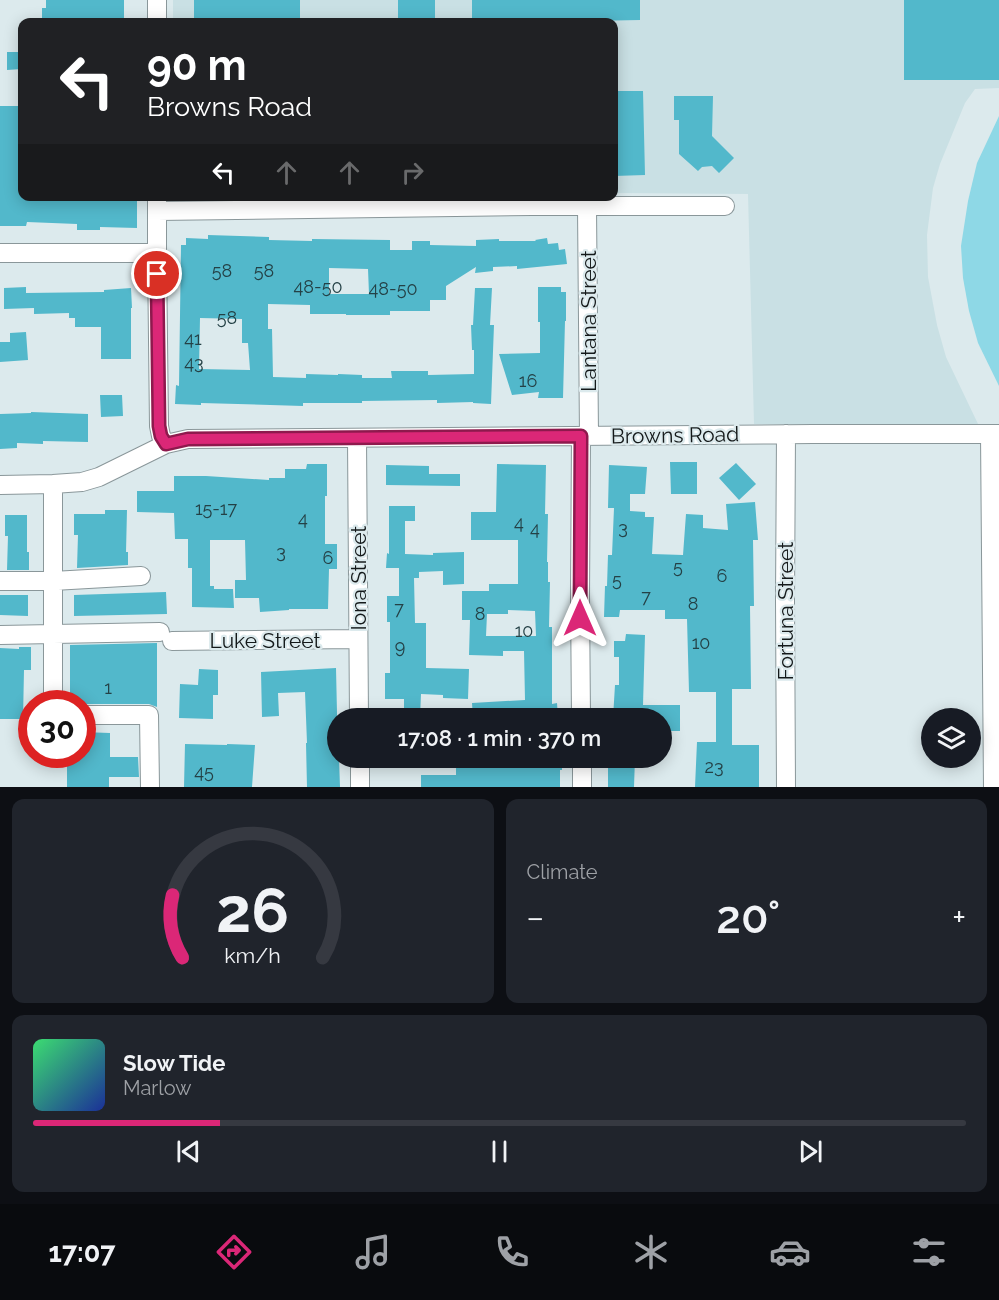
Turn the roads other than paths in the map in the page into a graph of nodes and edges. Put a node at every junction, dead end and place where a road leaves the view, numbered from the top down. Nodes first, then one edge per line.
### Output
1 (157, 0) edge
2 (157, 18) edge
3 (157, 204) edge
4 (725, 206) dead end
5 (587, 207) junction
6 (156, 253) junction
7 (0, 254) edge
8 (786, 434) junction
9 (994, 434) edge
10 (585, 436) junction
11 (357, 438) junction
12 (166, 444) junction
13 (53, 484) junction
14 (0, 485) edge
15 (141, 576) dead end
16 (0, 580) edge
17 (53, 581) junction
18 (0, 635) edge
19 (53, 635) junction
20 (358, 639) junction
21 (53, 690) edge
22 (359, 708) edge
23 (582, 708) edge
24 (96, 715) edge
25 (360, 768) edge
26 (582, 768) edge
27 (150, 787) edge
28 (360, 787) edge
29 (582, 787) edge
30 (786, 787) edge
31 (993, 787) edge

1 - 2 street
3 - 5 street
3 - 6 street
4 - 5 street
5 - 10 street, Lantana Street
6 - 7 street
6 - 12 street
8 - 9 street, Browns Road
8 - 10 street, Browns Road
8 - 30 street, Fortuna Street
9 - 31 street
10 - 11 street, Browns Road
10 - 23 street, Lantana Street
11 - 12 street, Browns Road
11 - 20 street, Iona Street
12 - 13 street, Browns Road
13 - 14 street, Browns Road
13 - 17 street
15 - 17 street
16 - 17 street
17 - 19 street
18 - 19 street, Luke Street
19 - 20 street, Luke Street
19 - 21 street
20 - 22 street, Iona Street
24 - 27 street
25 - 28 street
26 - 29 street

